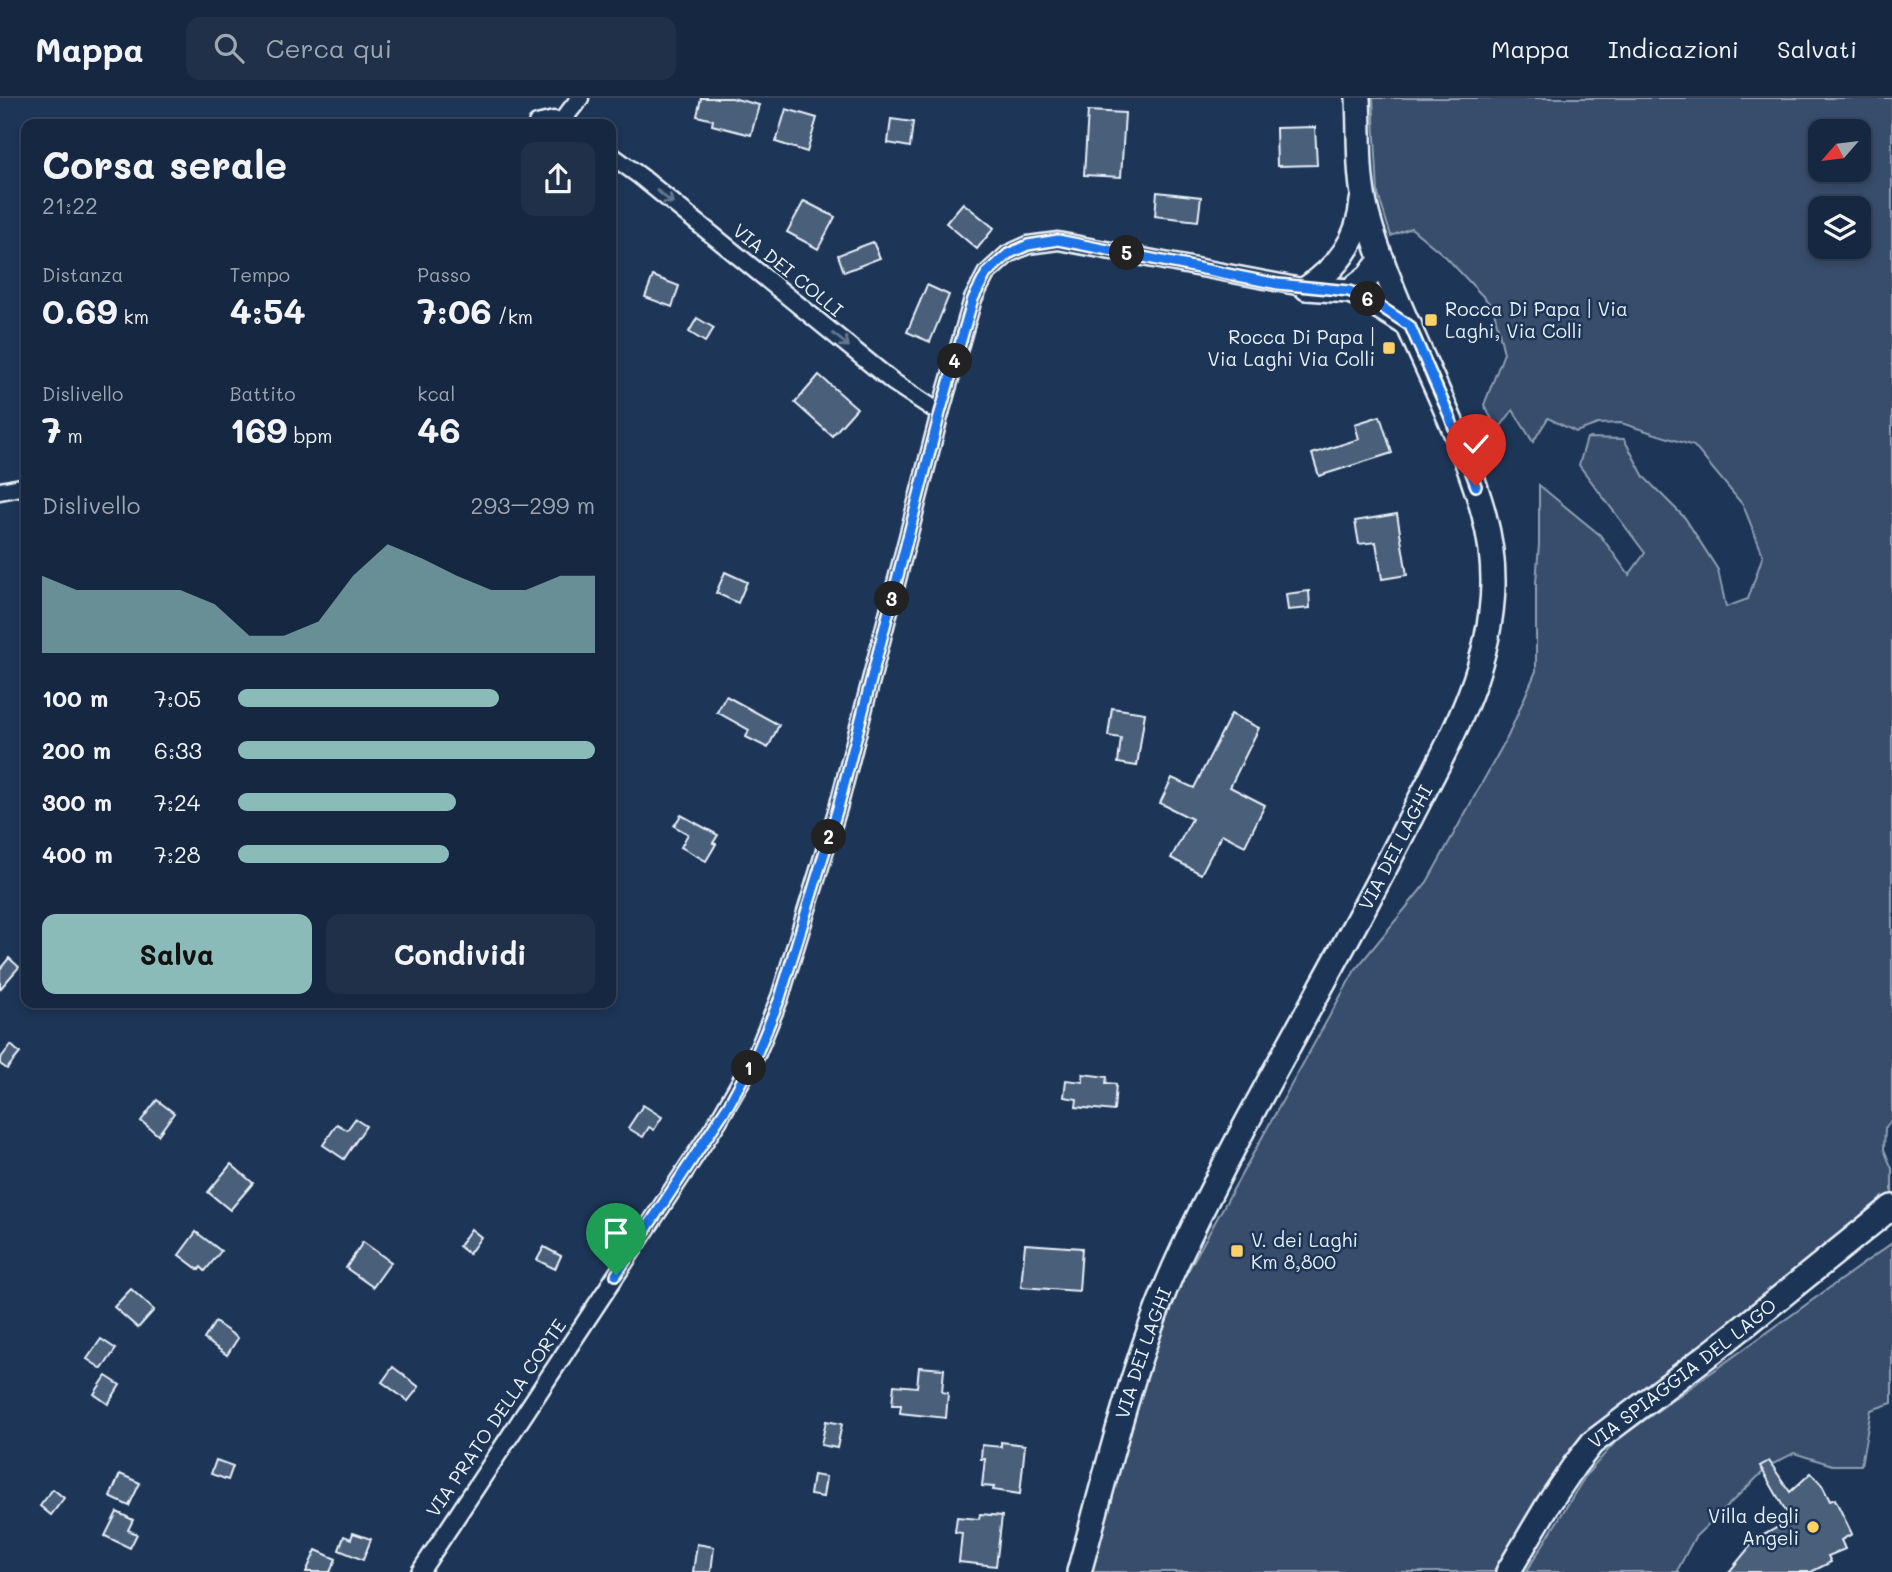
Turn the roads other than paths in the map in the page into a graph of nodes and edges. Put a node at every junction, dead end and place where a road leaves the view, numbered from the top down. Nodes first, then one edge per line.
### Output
1 (580, 98) edge
2 (1359, 98) edge
3 (566, 119) edge
4 (616, 159) edge
5 (1362, 188) junction
6 (1382, 259) junction
7 (1340, 260) junction
8 (1307, 288) junction
9 (1349, 291) junction
10 (1410, 326) junction
11 (940, 413) junction
12 (21, 487) edge
13 (0, 491) edge
14 (1892, 1207) edge
15 (420, 1572) edge
16 (1079, 1572) edge
17 (1508, 1572) edge

1 - 3 street
2 - 5 main road, VIA DEI LAGHI
4 -> 11 street, VIA DEI COLLI
5 - 6 main road, VIA DEI LAGHI
5 - 7 main road
6 - 7 main road
6 - 9 main road
6 - 10 main road, VIA DEI LAGHI
7 - 8 main road
8 - 9 main road
8 - 11 street, VIA PRATO DELLA CORTE
9 - 10 main road
10 - 16 main road, VIA DEI LAGHI
11 - 15 street, VIA PRATO DELLA CORTE
12 - 13 street
14 - 17 main road, VIA SPIAGGIA DEL LAGO

